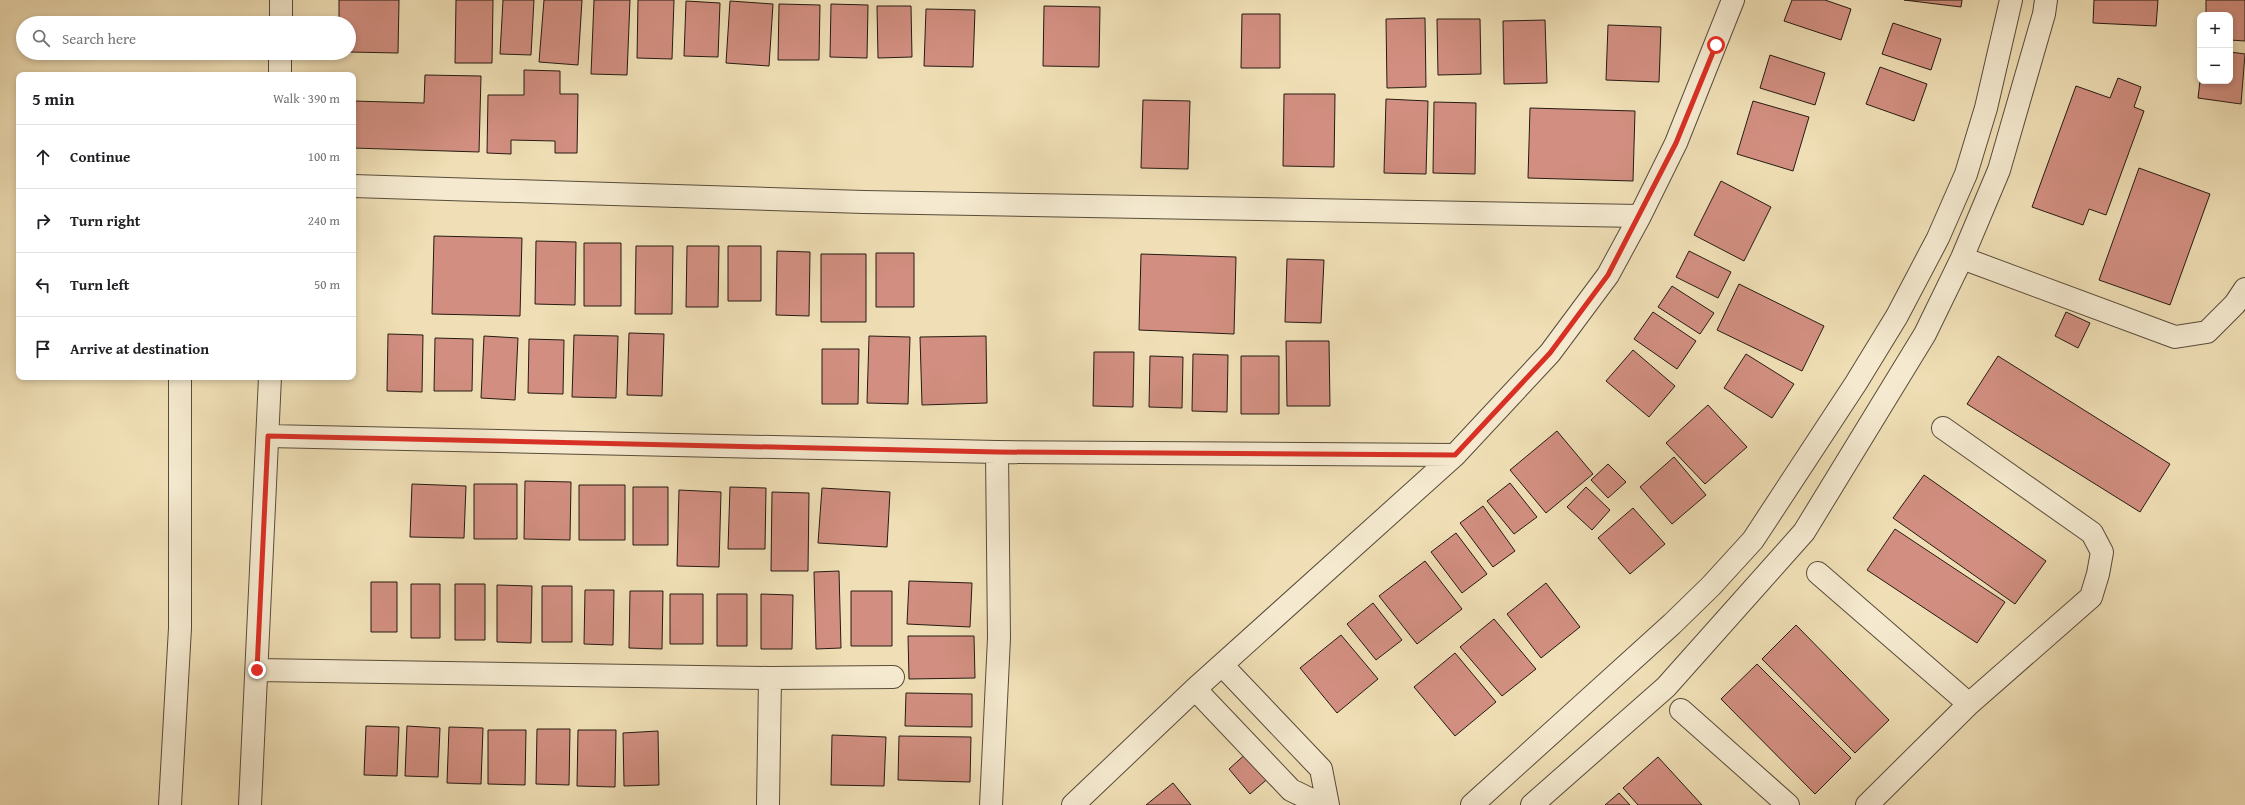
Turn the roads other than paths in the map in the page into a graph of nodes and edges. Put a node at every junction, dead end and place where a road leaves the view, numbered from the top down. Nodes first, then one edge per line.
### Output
1 (281, 0) edge
2 (1734, 0) edge
3 (2011, 0) edge
4 (2046, 0) edge
5 (281, 16) edge
6 (280, 60) edge
7 (280, 72) edge
8 (356, 186) edge
9 (1640, 216) junction
10 (1962, 258) junction
11 (2245, 289) edge
12 (180, 380) edge
13 (270, 380) edge
14 (1943, 428) dead end
15 (268, 436) junction
16 (997, 452) junction
17 (1455, 455) junction
18 (1818, 573) dead end
19 (1222, 665) junction
20 (257, 670) junction
21 (893, 677) dead end
22 (770, 678) junction
23 (1195, 689) junction
24 (1969, 704) junction
25 (1681, 710) dead end
26 (170, 805) edge
27 (250, 805) edge
28 (768, 805) edge
29 (991, 805) edge
30 (1073, 805) edge
31 (1322, 805) edge
32 (1328, 805) edge
33 (1472, 805) edge
34 (1532, 805) edge
35 (1788, 805) edge
36 (1867, 805) edge

1 - 5 street
2 - 9 street
3 - 33 street
4 - 10 street
6 - 7 street
8 - 9 street
9 - 17 street
10 - 11 street
10 - 34 street
12 - 26 street
13 - 15 street
14 - 24 street
15 - 16 street
15 - 20 street
16 - 17 street
16 - 29 street
17 - 19 street
18 - 24 street
19 - 23 street
19 - 32 street
20 - 22 street
20 - 27 street
21 - 22 street
22 - 28 street
23 - 30 street
23 - 31 street
24 - 36 street
25 - 35 street

